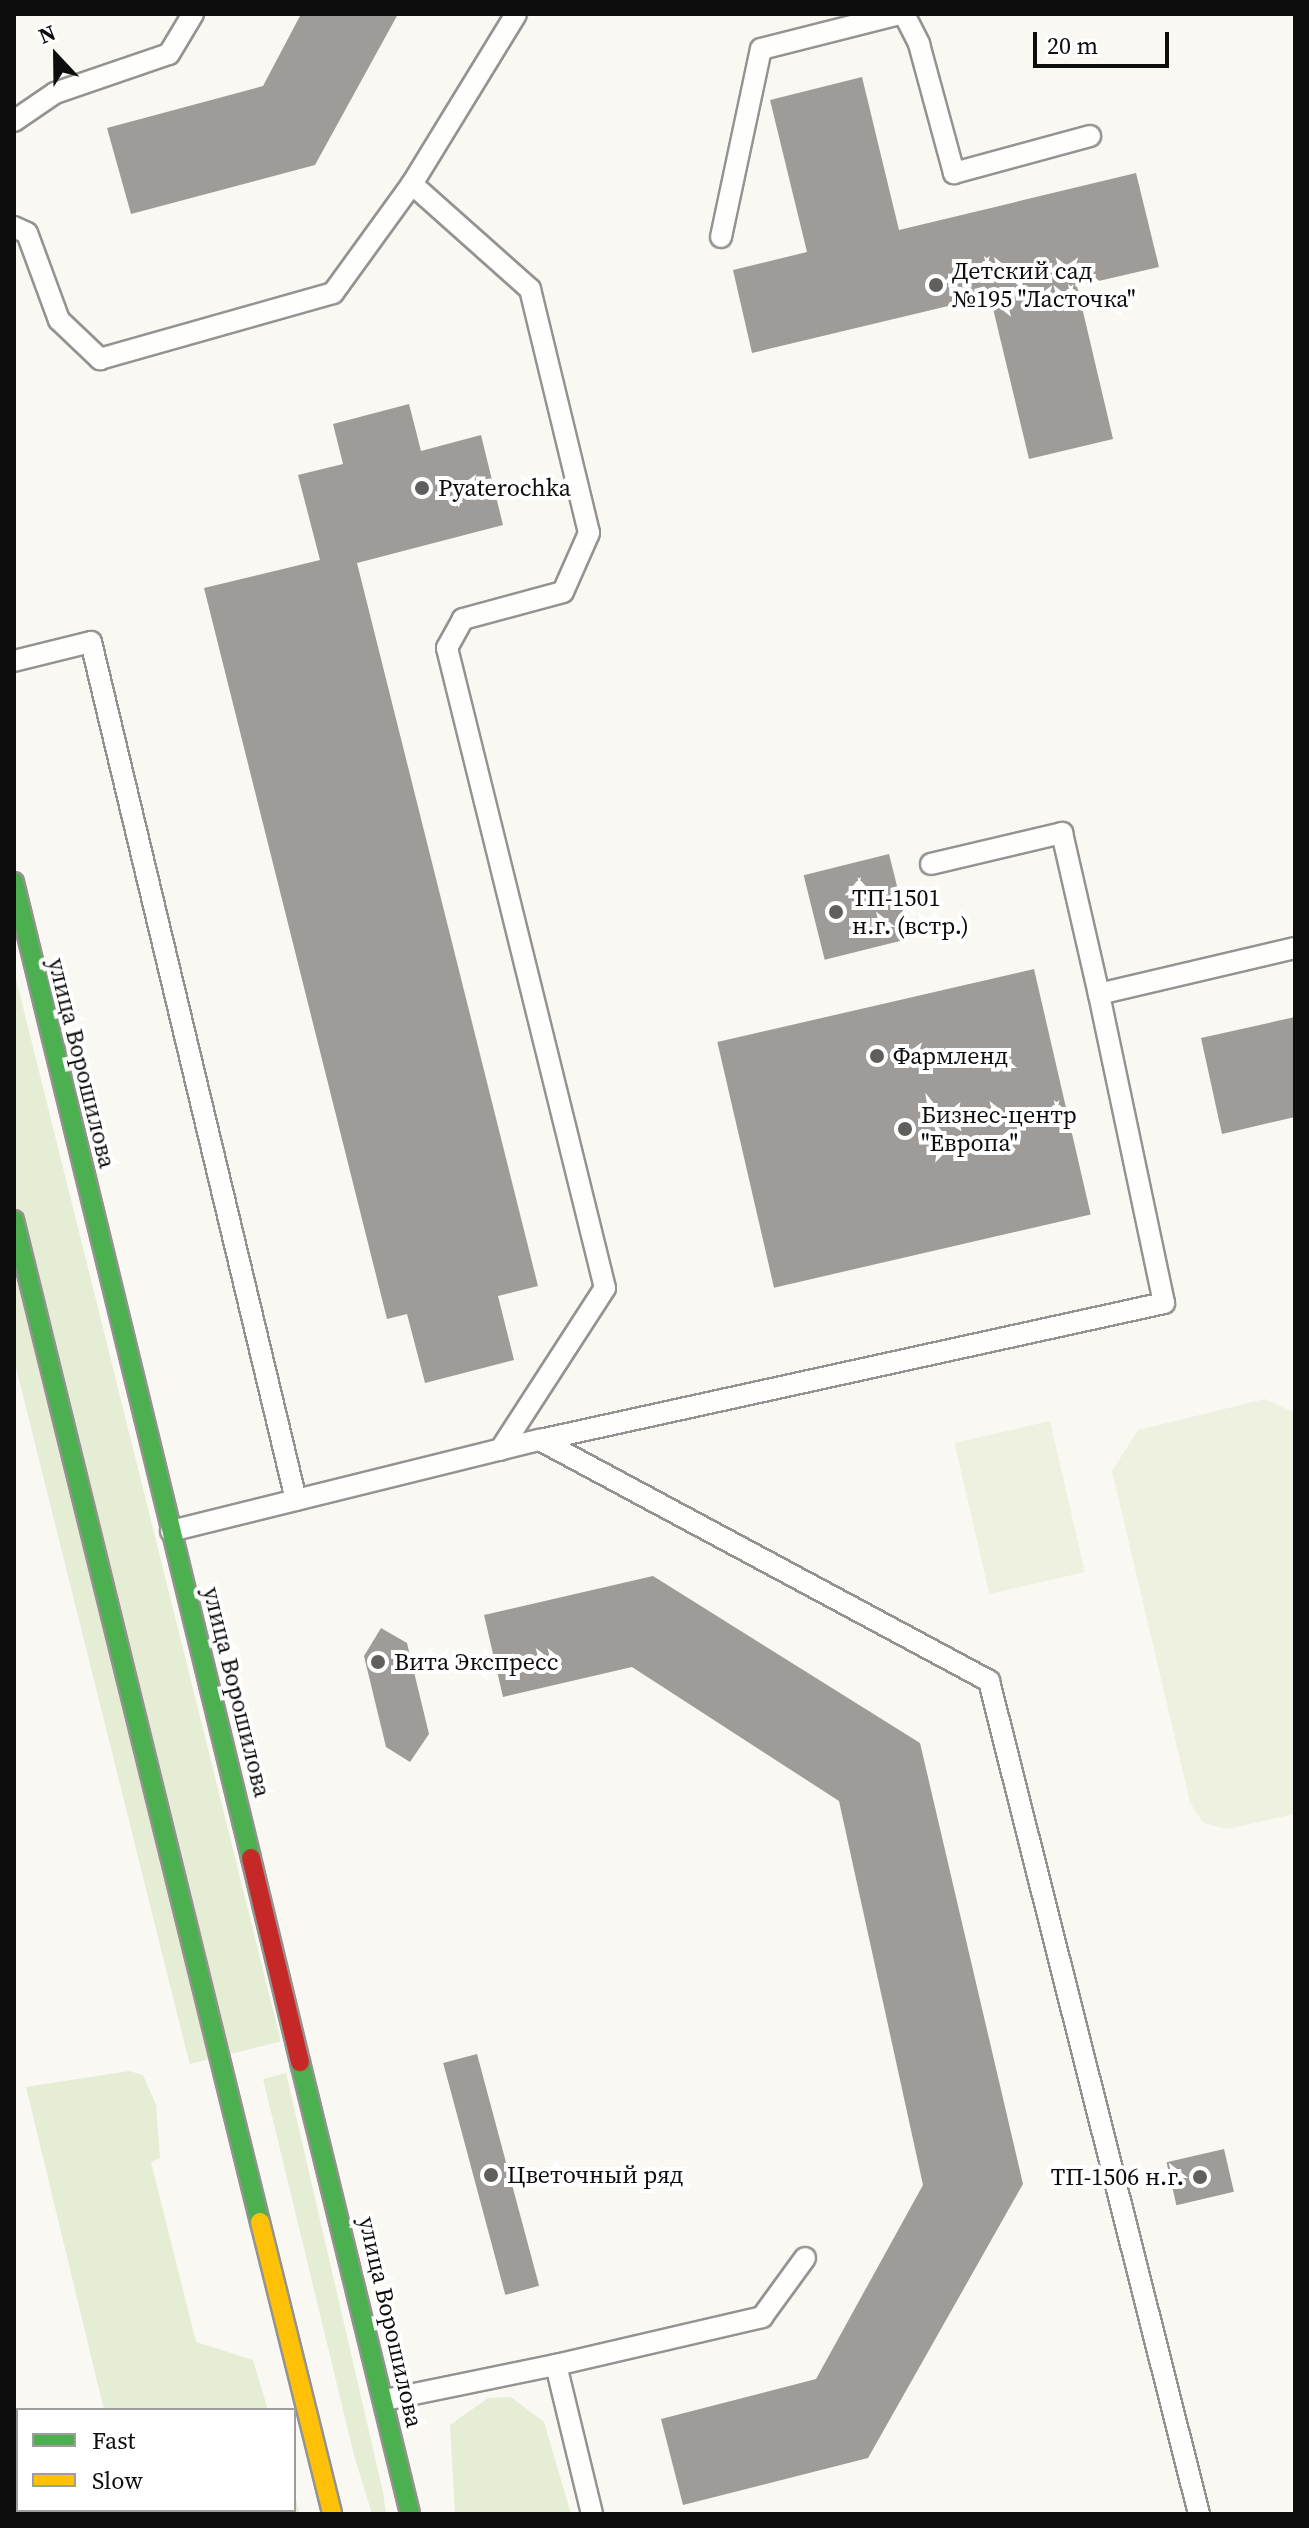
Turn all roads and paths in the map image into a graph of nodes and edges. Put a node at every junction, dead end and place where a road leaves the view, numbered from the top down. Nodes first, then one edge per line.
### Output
1 (193, 14) edge
2 (516, 14) edge
3 (901, 14) edge
4 (14, 121) edge
5 (1090, 136) dead end
6 (412, 184) junction
7 (14, 227) edge
8 (721, 237) dead end
9 (14, 661) edge
10 (931, 864) dead end
11 (15, 889) edge
12 (1295, 948) edge
13 (1099, 994) junction
14 (14, 1220) edge
15 (540, 1440) junction
16 (500, 1450) junction
17 (296, 1500) junction
18 (171, 1531) junction
19 (805, 2258) dead end
20 (556, 2365) junction
21 (385, 2400) junction
22 (332, 2514) edge
23 (410, 2514) edge
24 (592, 2514) edge
25 (1199, 2514) edge

1 - 4 lane
2 - 6 lane
3 - 5 lane
3 - 8 lane
6 - 7 lane
6 - 16 lane
9 - 17 lane
10 - 13 lane
11 - 18 main road, улица Ворошилова
12 - 13 lane
13 - 15 lane
14 - 22 main road
15 - 16 lane
15 - 25 lane
16 - 17 lane
17 - 18 lane
18 - 21 main road, улица Ворошилова
19 - 20 lane
20 - 21 lane
20 - 24 lane
21 - 23 main road, улица Ворошилова

